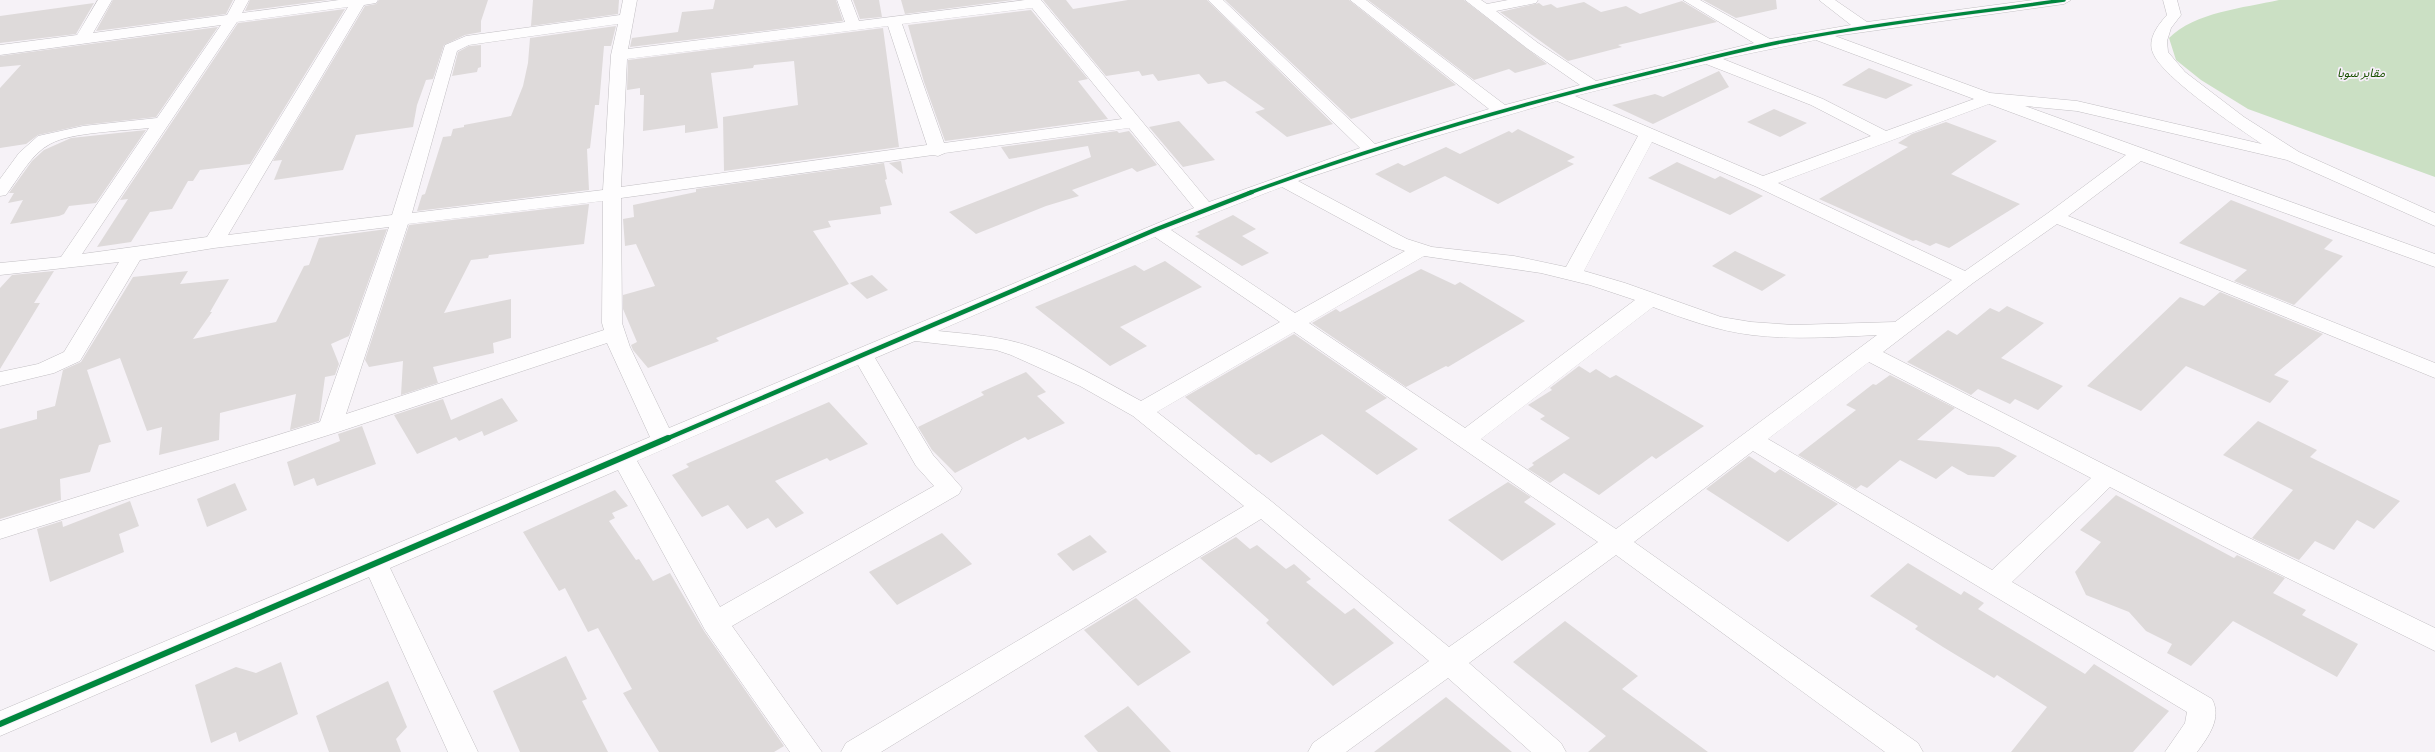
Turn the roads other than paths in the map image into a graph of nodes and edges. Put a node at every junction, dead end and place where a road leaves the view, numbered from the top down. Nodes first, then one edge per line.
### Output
1 (105, 0) edge
2 (242, 0) edge
3 (630, 0) edge
4 (844, 0) edge
5 (1215, 0) edge
6 (1357, 0) edge
7 (1531, 0) edge
8 (1690, 0) edge
9 (1826, 0) edge
10 (2064, 0) edge
11 (2170, 0) edge
12 (363, 1) edge
13 (1034, 1) edge
14 (1478, 5) edge
15 (232, 19) junction
16 (625, 19) junction
17 (893, 20) junction
18 (853, 25) junction
19 (1866, 28) junction
20 (1817, 35) junction
21 (82, 39) junction
22 (1769, 45) junction
23 (0, 50) edge
24 (619, 55) junction
25 (1708, 59) junction
26 (1593, 86) junction
27 (1558, 94) junction
28 (1991, 98) junction
29 (1502, 111) junction
30 (163, 122) junction
31 (1133, 122) junction
32 (1648, 133) junction
33 (1886, 136) junction
34 (938, 150) junction
35 (1373, 151) junction
36 (2139, 154) junction
37 (2293, 156) junction
38 (1284, 181) junction
39 (1763, 183) junction
40 (0, 191) edge
41 (612, 194) junction
42 (1205, 210) junction
43 (2055, 217) junction
44 (400, 220) junction
45 (2435, 220) edge
46 (1157, 228) junction
47 (214, 242) junction
48 (1419, 251) junction
49 (133, 255) junction
50 (68, 260) junction
51 (2435, 261) edge
52 (0, 269) edge
53 (1572, 275) junction
54 (1966, 279) junction
55 (1650, 299) junction
56 (1296, 322) junction
57 (1902, 328) junction
58 (614, 334) junction
59 (912, 334) junction
60 (1868, 353) junction
61 (863, 355) junction
62 (2435, 371) edge
63 (0, 379) edge
64 (1141, 411) junction
65 (330, 427) junction
66 (1465, 439) junction
67 (663, 440) junction
68 (1752, 440) junction
69 (623, 458) junction
70 (2107, 476) junction
71 (1262, 508) junction
72 (0, 530) edge
73 (1616, 542) junction
74 (375, 563) junction
75 (1994, 583) junction
76 (715, 623) junction
77 (2435, 640) edge
78 (1449, 662) junction
79 (0, 724) edge
80 (463, 752) edge
81 (807, 752) edge
82 (856, 752) edge
83 (1322, 752) edge
84 (1551, 752) edge
85 (1908, 752) edge
86 (2180, 752) edge

1 - 21 street
2 - 15 street
3 - 16 street
4 - 18 street
5 - 35 street
6 - 29 street
7 - 14 street
8 - 22 street
9 - 19 street
10 - 19 street
11 - 37 street
12 - 15 street
12 - 47 street
13 - 17 street
13 - 31 street
14 - 26 street
15 - 21 street
15 - 30 street
16 - 24 street
16 - 44 street
17 - 18 street
17 - 34 street
18 - 24 street
19 - 20 street
20 - 22 street
20 - 28 street
21 - 23 street
22 - 25 street
24 - 41 street
25 - 26 street
25 - 33 street
26 - 27 street
27 - 29 street
27 - 32 street
28 - 33 street
28 - 36 street
28 - 37 street
29 - 35 street
30 - 40 street
30 - 50 street
31 - 34 street
31 - 42 street
32 - 39 street
32 - 53 street
33 - 39 street
34 - 41 street
35 - 38 street
36 - 43 street
36 - 51 street
37 - 45 street
38 - 42 street
38 - 48 street
39 - 54 street
41 - 44 street
41 - 58 street
42 - 46 street
43 - 54 street
43 - 62 street
44 - 47 street
44 - 65 street
46 - 56 street
46 - 59 street
47 - 49 street
48 - 53 street
48 - 56 street
49 - 50 street
49 - 63 street
50 - 52 street
53 - 55 street
54 - 57 street
55 - 57 street
55 - 66 street
56 - 64 street
56 - 66 street
57 - 60 street
58 - 65 street
58 - 67 street
59 - 61 street
59 - 64 street
60 - 68 street
60 - 70 street
61 - 67 street
61 - 76 street
64 - 71 street
65 - 72 street
66 - 73 street
67 - 69 street
68 - 73 street
68 - 75 street
69 - 74 street
69 - 76 street
70 - 75 street
70 - 77 street
71 - 78 street
71 - 82 street
73 - 78 street
73 - 85 street
74 - 79 street
74 - 80 street
75 - 86 street
76 - 81 street
78 - 83 street
78 - 84 street

